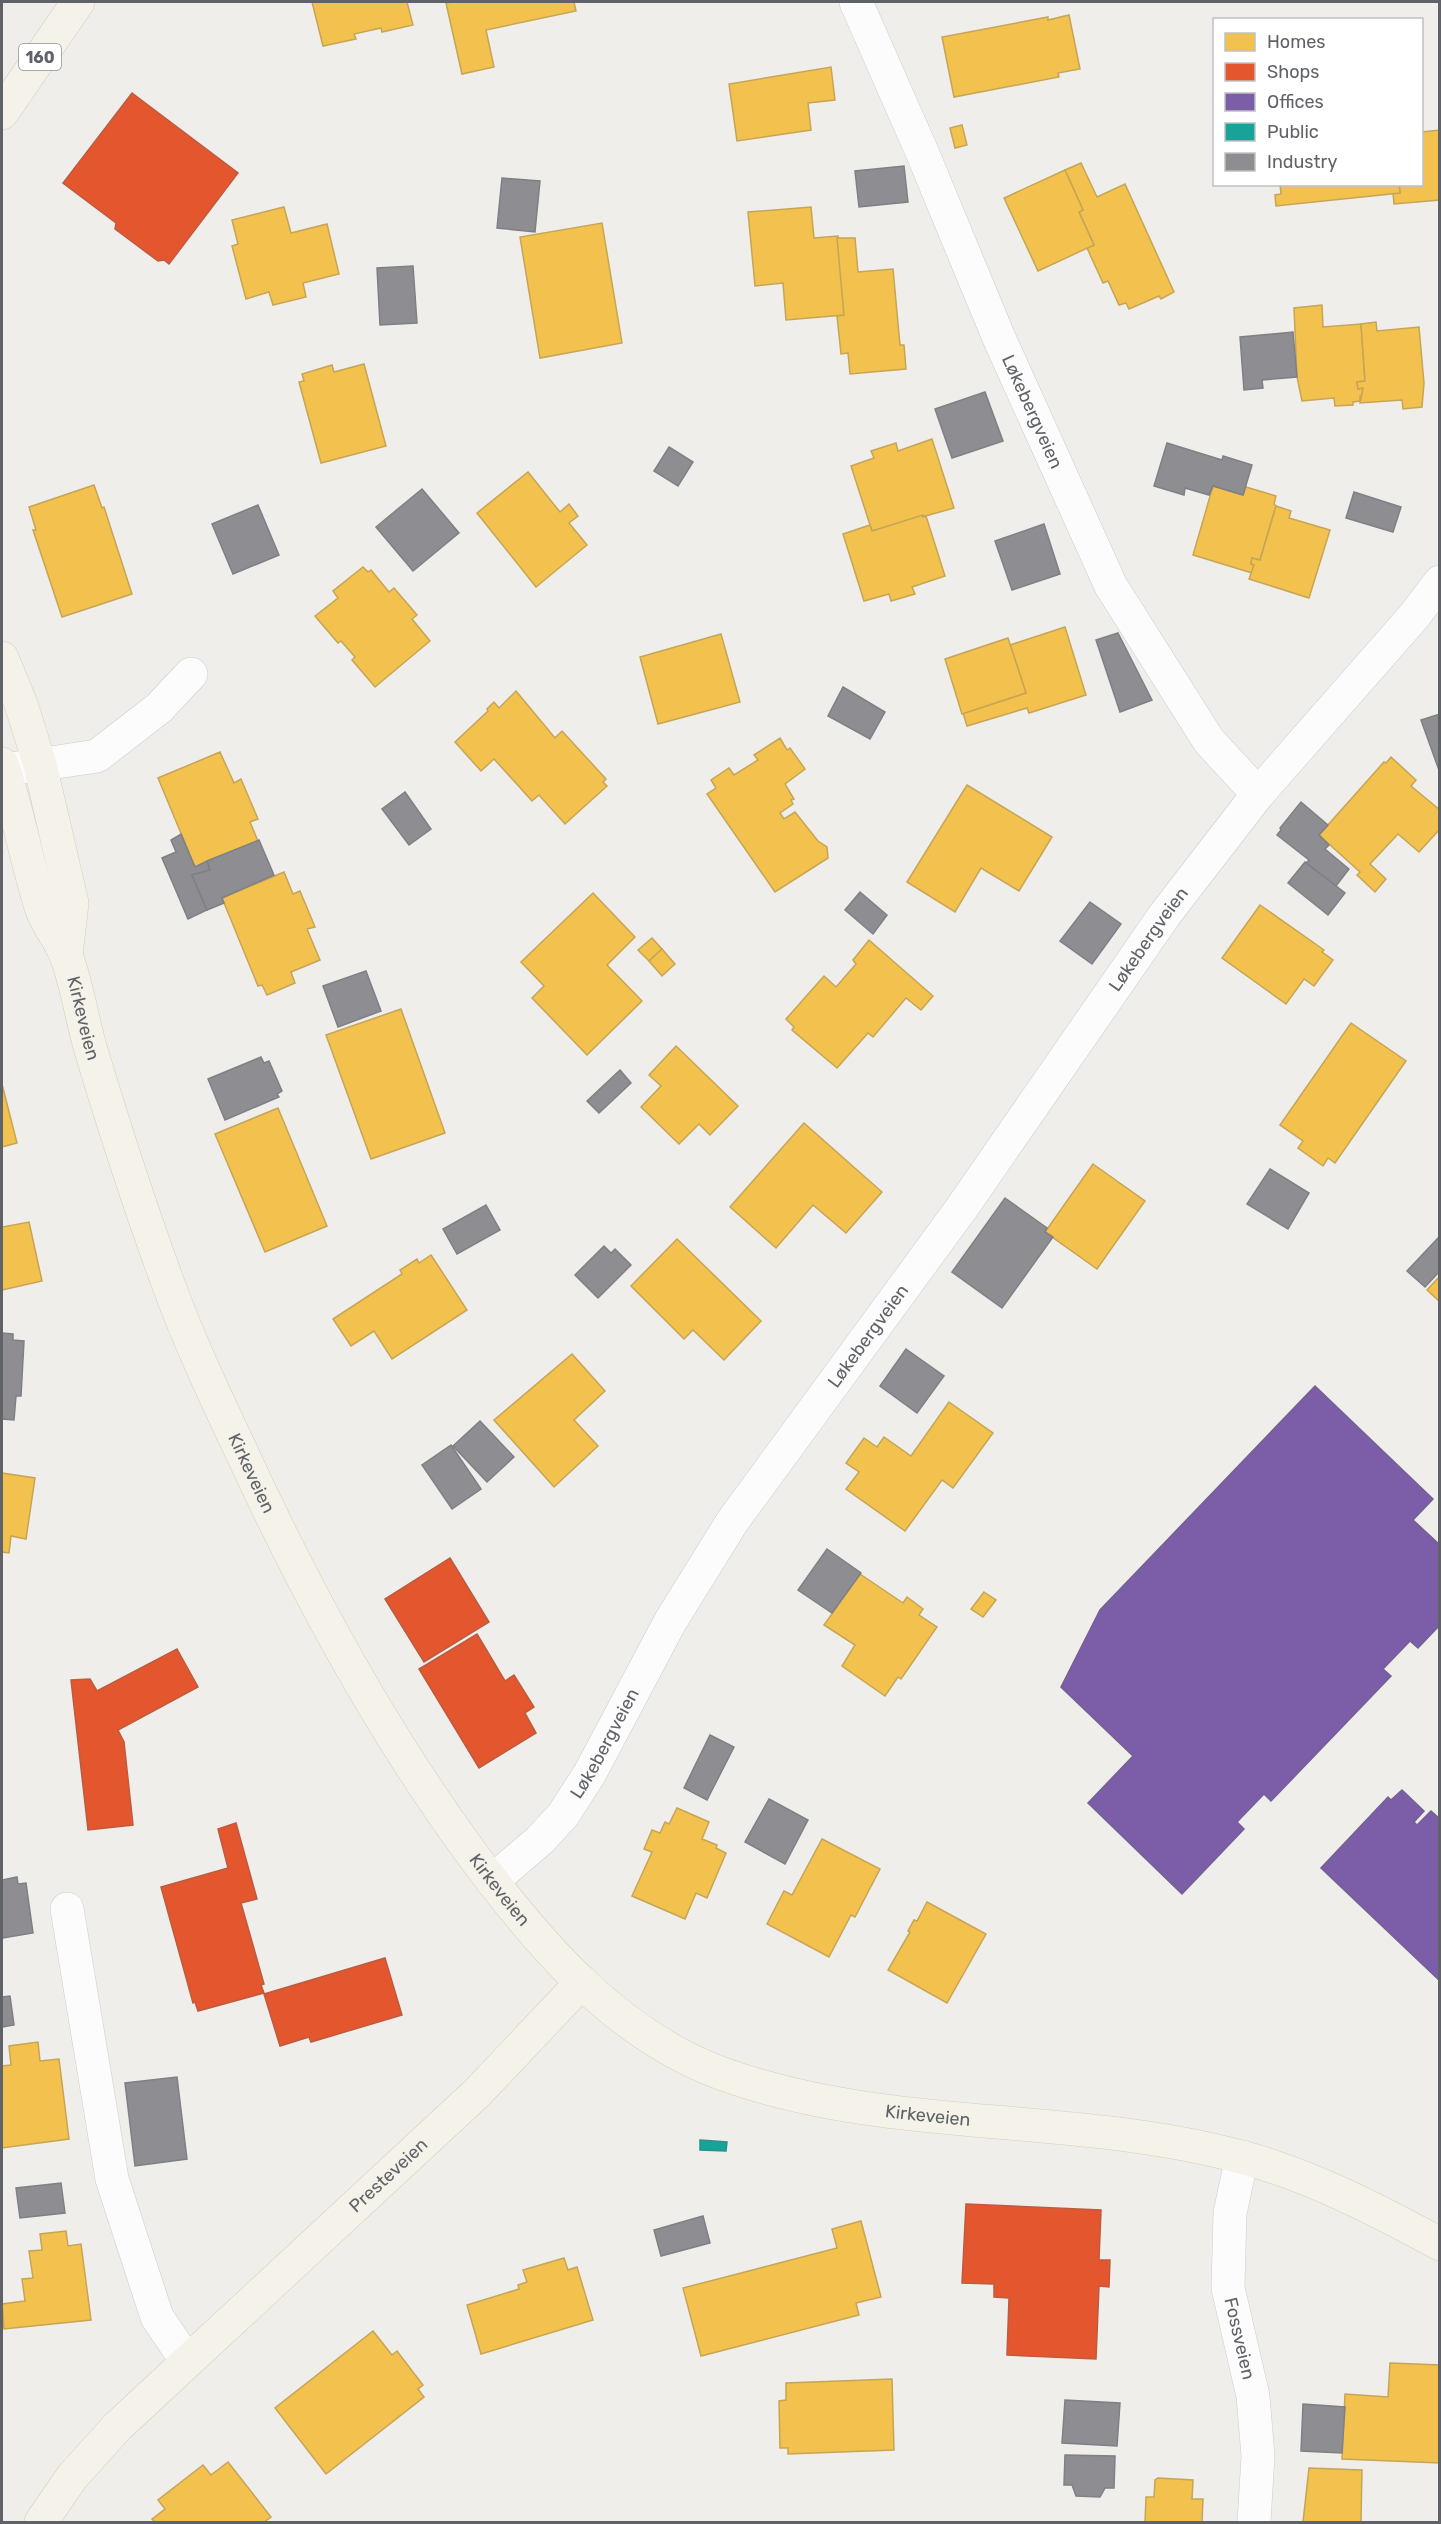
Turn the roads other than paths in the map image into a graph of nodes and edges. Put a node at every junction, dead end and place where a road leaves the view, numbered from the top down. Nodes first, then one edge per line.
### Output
1 (78, 2) edge
2 (856, 2) edge
3 (2, 113) edge
4 (1440, 582) edge
5 (2, 658) edge
6 (191, 675) dead end
7 (40, 765) junction
8 (3, 767) edge
9 (1258, 794) junction
10 (66, 955) junction
11 (492, 1881) junction
12 (67, 1909) dead end
13 (582, 1982) junction
14 (1242, 2157) junction
15 (1440, 2244) edge
16 (186, 2361) junction
17 (41, 2523) edge
18 (1254, 2523) edge

1 - 3 main road, 160
2 - 9 street, Løkebergveien
4 - 9 street, Løkebergveien
5 - 7 main road, Kirkeveien
6 - 7 street
7 - 8 street
7 - 10 main road, Kirkeveien
8 - 10 main road, Kirkeveien
9 - 11 street, Løkebergveien
10 - 11 main road, Kirkeveien
11 - 13 main road, Kirkeveien
12 - 16 street
13 - 14 main road, Kirkeveien
13 - 16 main road, Presteveien
14 - 15 main road, Kirkeveien
14 - 18 street, Fossveien
16 - 17 main road, Presteveien

